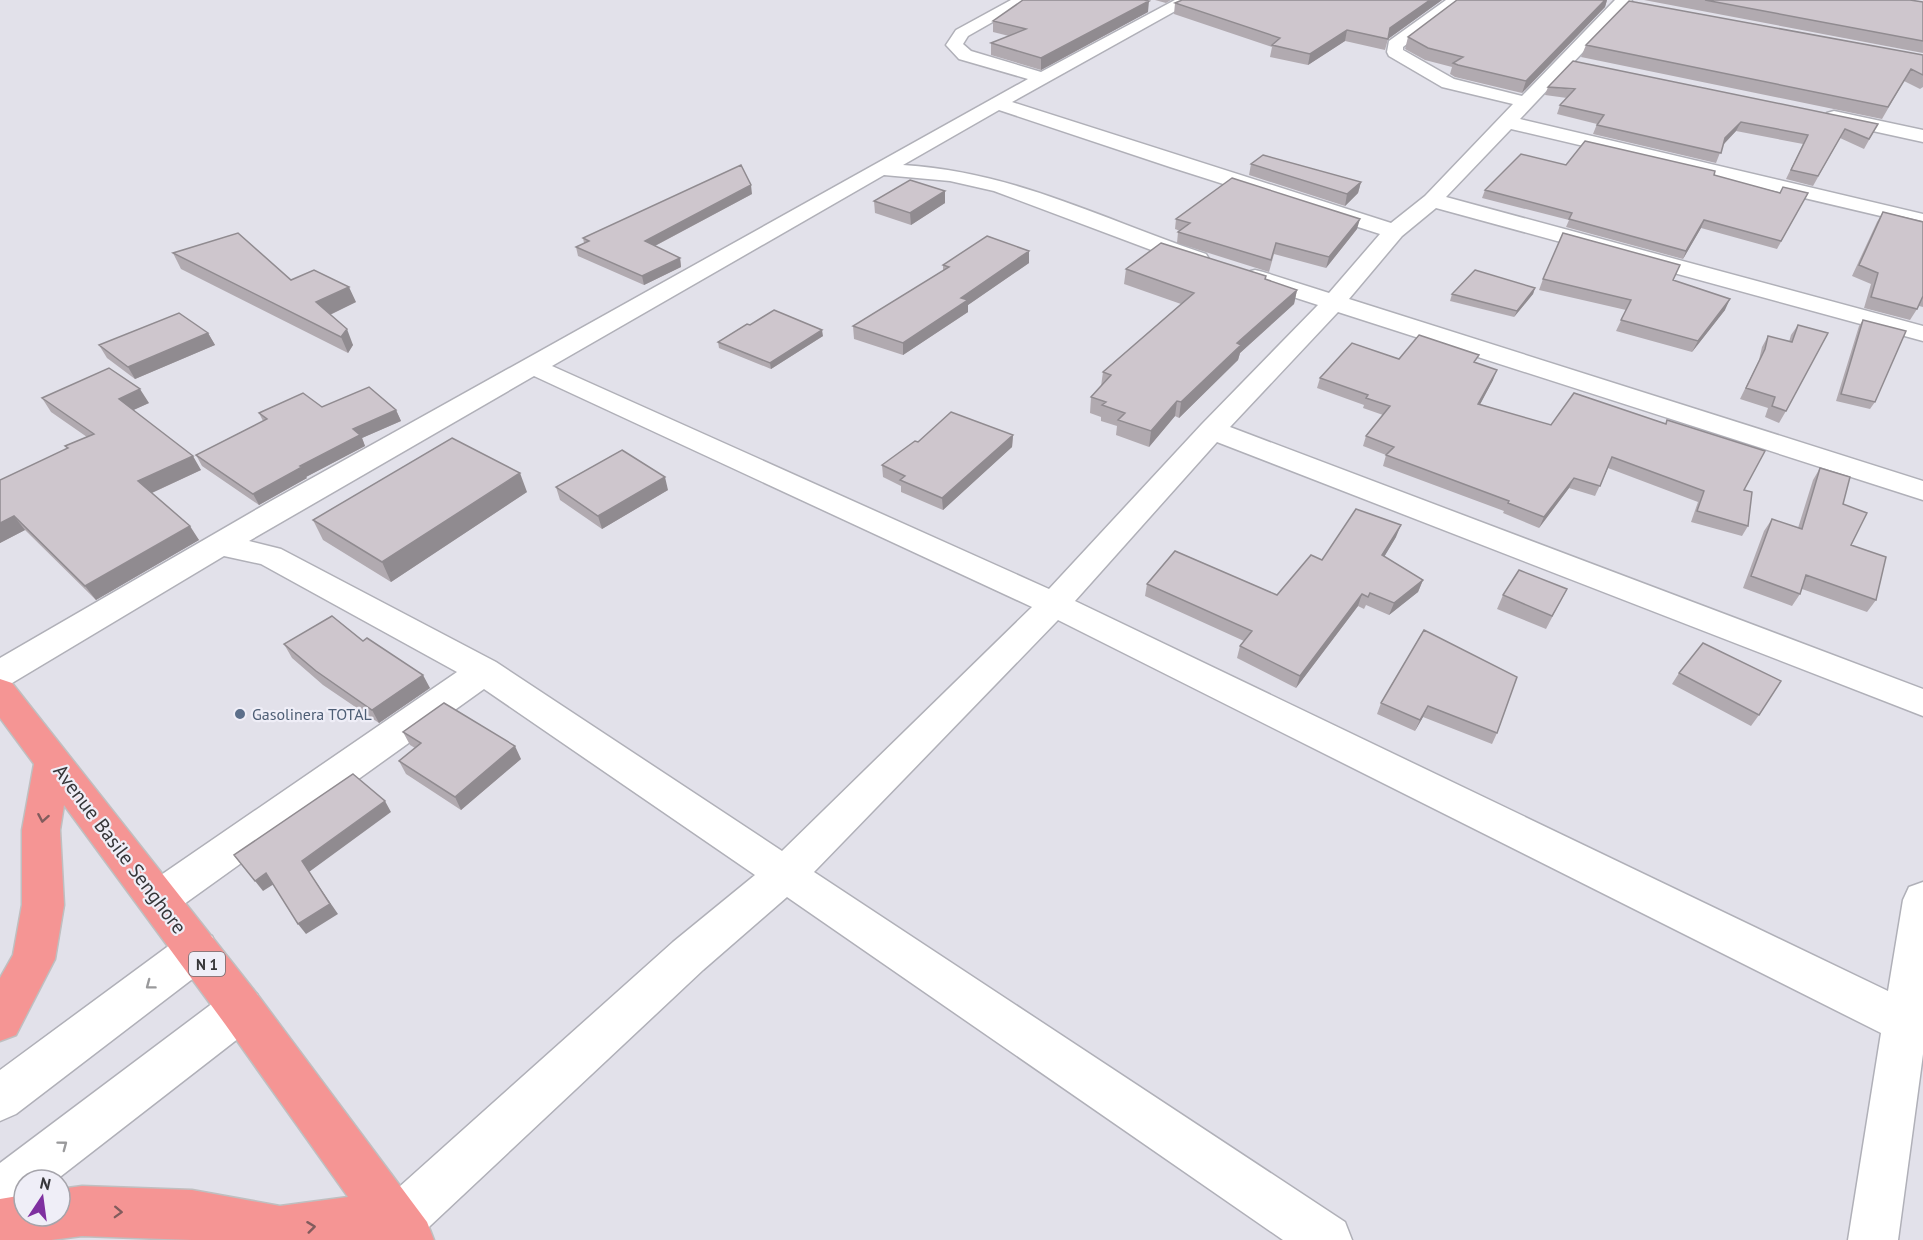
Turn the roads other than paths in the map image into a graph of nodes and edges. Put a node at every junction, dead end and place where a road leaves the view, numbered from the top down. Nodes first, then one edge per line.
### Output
1 (1023, 0) edge
2 (1456, 0) edge
3 (1622, 3) edge
4 (1167, 5) edge
5 (1042, 78) junction
6 (1526, 102) junction
7 (997, 103) junction
8 (1819, 114) edge
9 (1507, 122) junction
10 (1923, 136) edge
11 (881, 169) junction
12 (1432, 200) junction
13 (1923, 220) edge
14 (1394, 231) junction
15 (1334, 302) junction
16 (1923, 334) edge
17 (534, 367) junction
18 (1212, 430) junction
19 (1923, 491) edge
20 (221, 545) junction
21 (1054, 604) junction
22 (484, 671) junction
23 (0, 674) edge
24 (0, 692) edge
25 (1923, 703) edge
26 (53, 761) junction
27 (784, 875) junction
28 (159, 899) junction
29 (1923, 900) edge
30 (197, 950) junction
31 (242, 1009) junction
32 (0, 1020) edge
33 (1915, 1027) edge
34 (0, 1098) edge
35 (0, 1193) edge
36 (72, 1212) edge
37 (394, 1230) edge
38 (1327, 1240) edge
39 (1873, 1240) edge

1 - 5 street
2 - 6 street
3 - 6 street
4 - 5 street
5 - 7 street
6 - 9 street
7 - 11 street
7 - 14 street
8 - 10 street
9 - 12 street
9 - 13 street
11 - 15 street
11 - 17 street
12 - 14 street
12 - 16 street
14 - 15 street
15 - 18 street
15 - 19 street
17 - 20 street
17 - 21 street
18 - 21 street
18 - 25 street
20 - 22 street
20 - 23 street
21 - 27 street
21 - 33 street
22 - 27 street
22 - 28 street
24 - 26 highway, Avenue Basile Senghore / N 1
26 - 28 highway, Avenue Basile Senghore / N 1
26 -> 32 highway
27 - 37 street
27 - 38 street
28 - 30 highway, Avenue Basile Senghore / N 1
29 - 33 street
30 - 31 highway, Avenue Basile Senghore / N 1
30 -> 34 street
35 -> 31 street
31 - 37 highway, Avenue Basile Senghore / N 1
33 - 39 street
36 -> 37 highway

